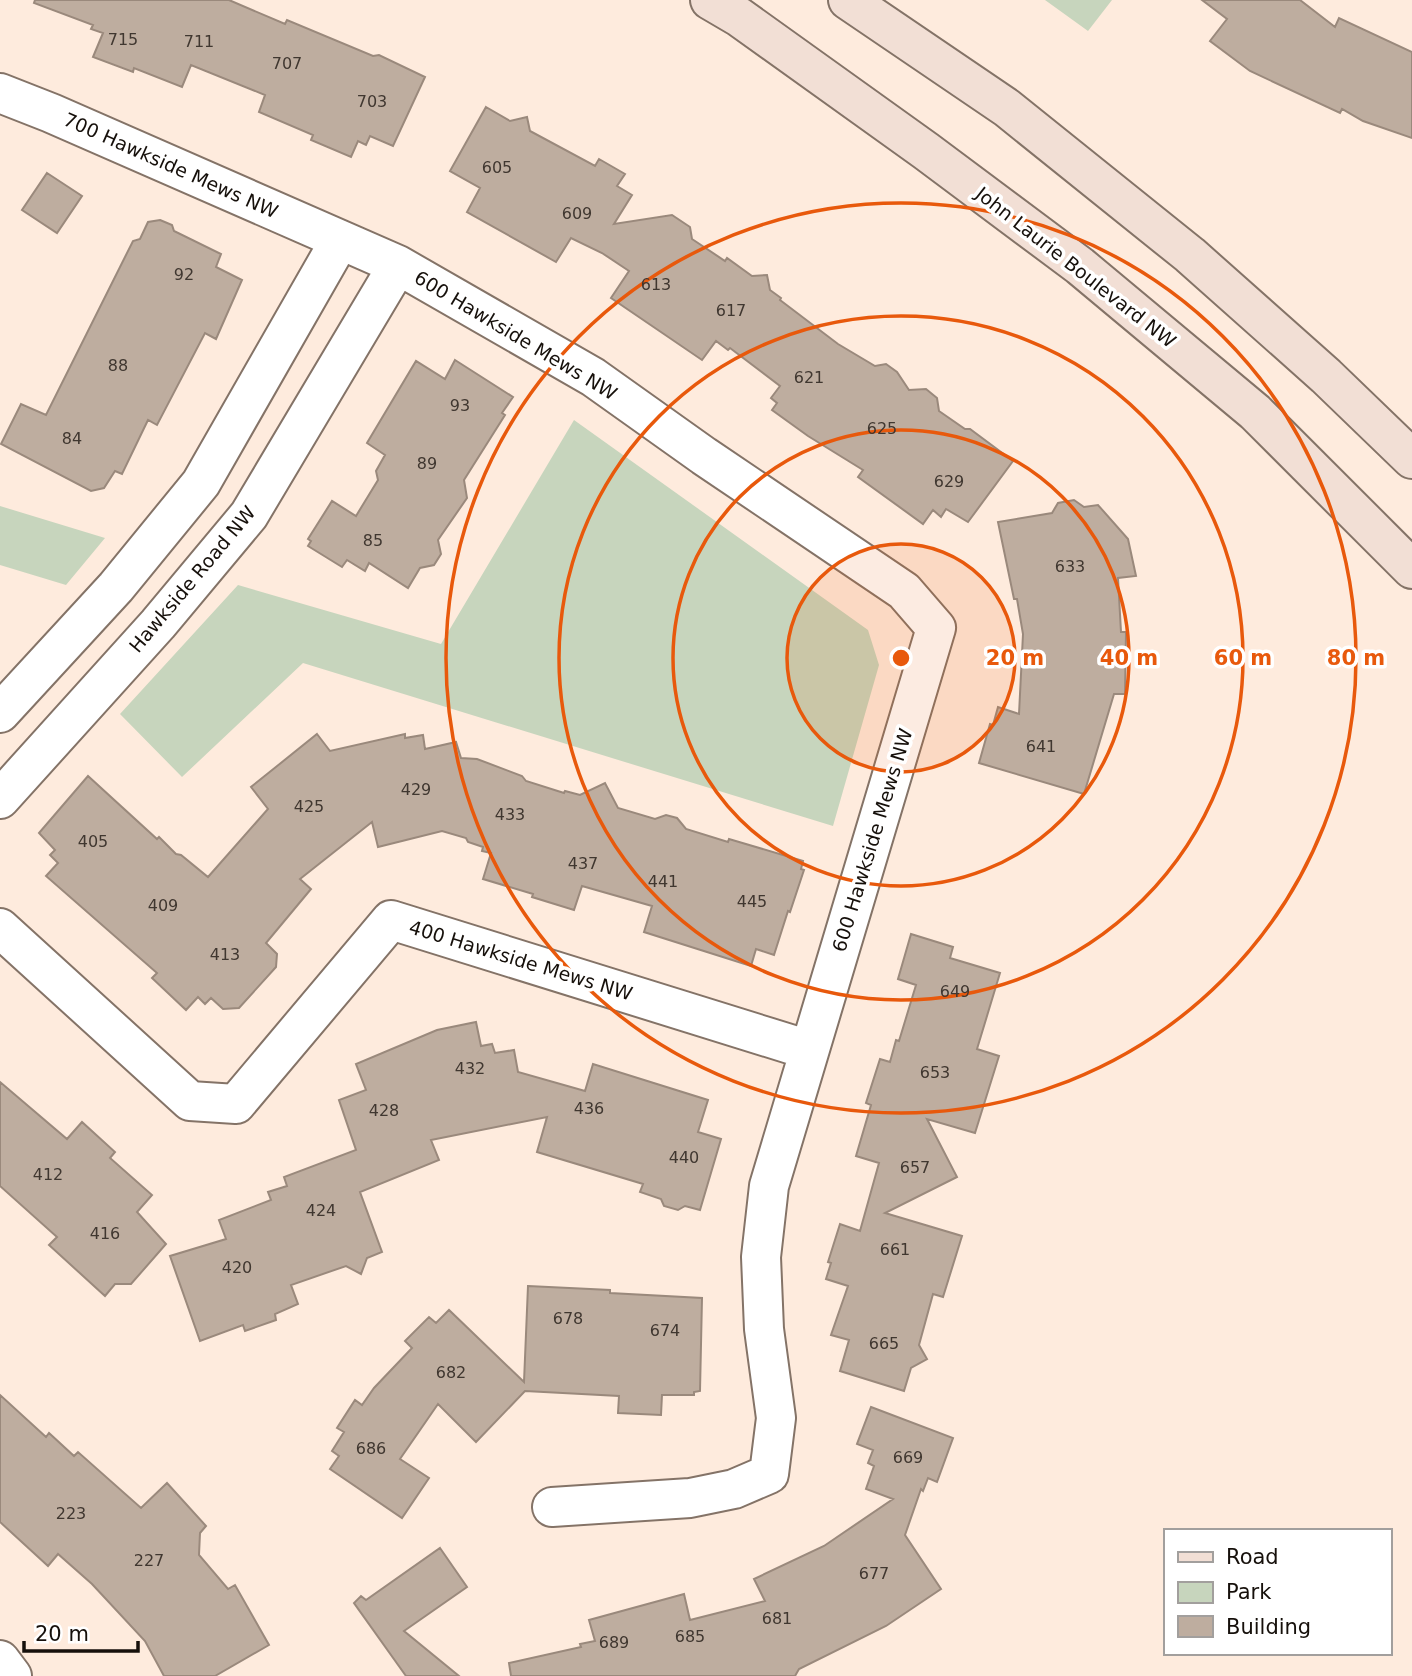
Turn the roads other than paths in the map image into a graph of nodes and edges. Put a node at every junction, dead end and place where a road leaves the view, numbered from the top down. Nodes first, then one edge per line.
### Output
1 (710, 0) edge
2 (848, 0) edge
3 (0, 93) edge
4 (340, 240) junction
5 (398, 265) junction
6 (1412, 459) edge
7 (1412, 569) edge
8 (0, 713) edge
9 (0, 799) edge
10 (0, 928) edge
11 (809, 1050) junction
12 (552, 1507) dead end
13 (0, 1660) edge
14 (12, 1676) edge

1 - 7 main road, John Laurie Boulevard NW
2 - 6 main road
3 - 4 street, 700 Hawkside Mews NW
4 - 5 street, 700 Hawkside Mews NW
4 - 8 street
5 - 9 street, Hawkside Road NW
5 - 11 street, 600 Hawkside Mews NW
10 - 11 street, 400 Hawkside Mews NW
11 - 12 street, 600 Hawkside Mews NW
13 - 14 street

